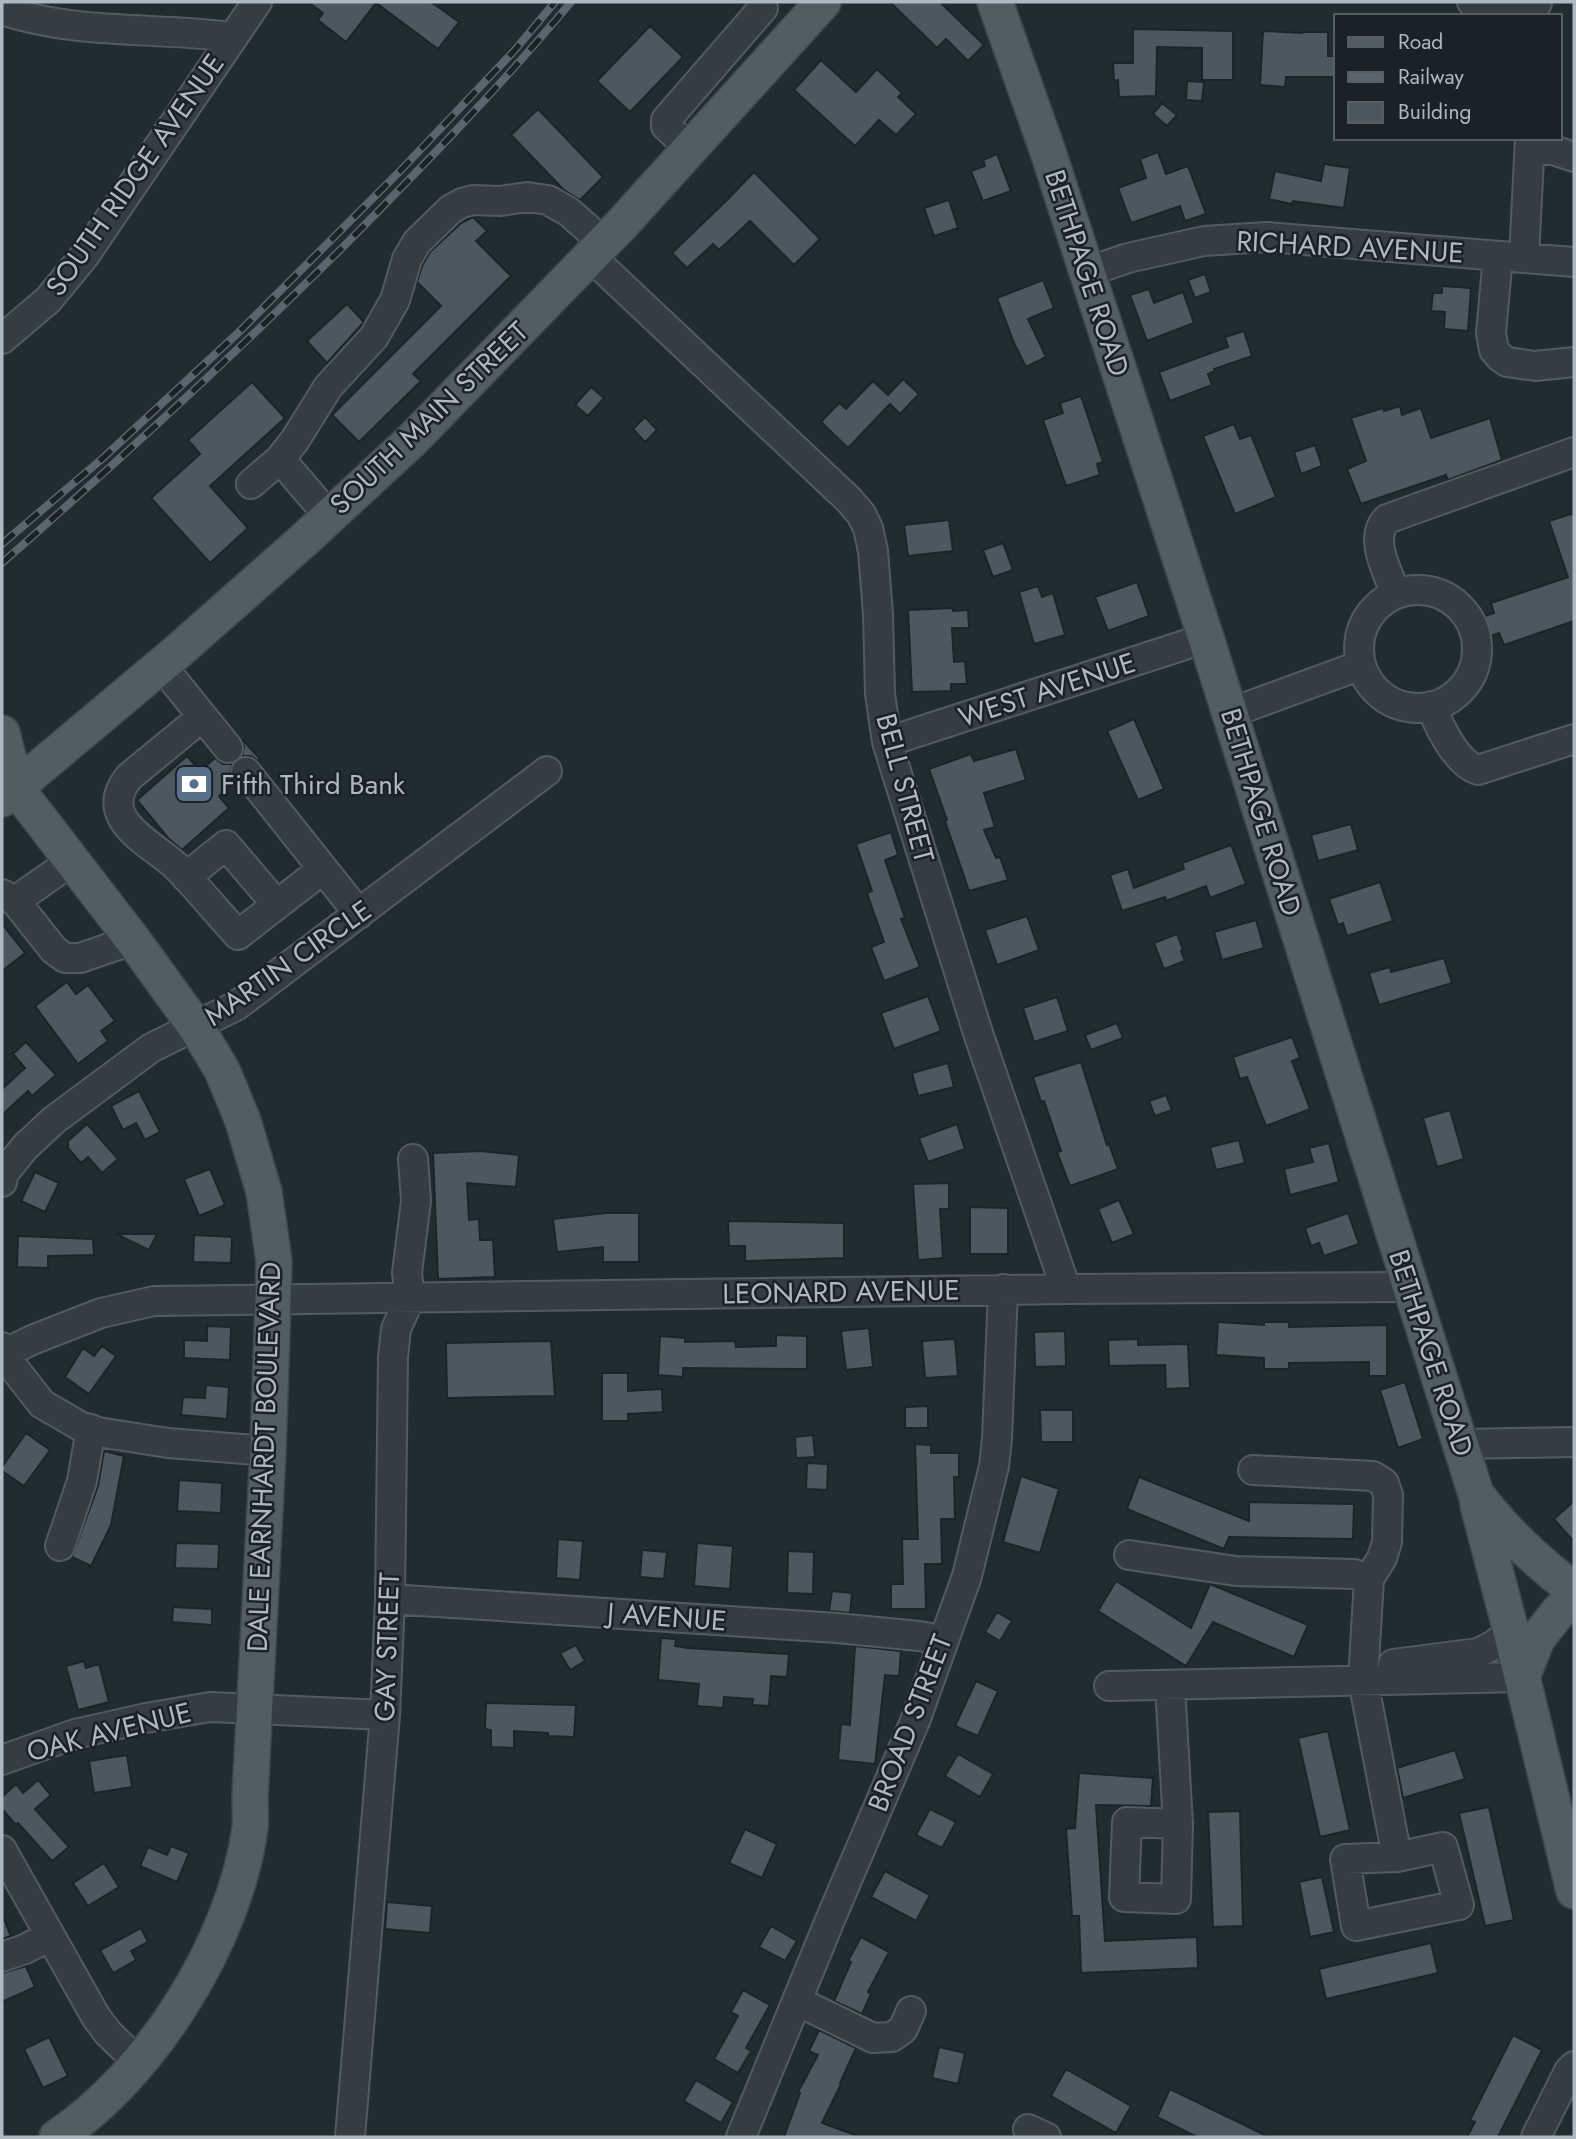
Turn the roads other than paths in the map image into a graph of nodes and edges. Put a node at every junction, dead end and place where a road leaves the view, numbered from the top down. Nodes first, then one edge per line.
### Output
1 (257, 2) edge
2 (822, 2) edge
3 (995, 2) edge
4 (1472, 2) edge
5 (760, 5) edge
6 (1537, 7) edge
7 (2, 10) edge
8 (793, 35) junction
9 (232, 37) junction
10 (1530, 144) edge
11 (690, 149) junction
12 (1574, 157) edge
13 (597, 250) junction
14 (1511, 257) junction
15 (1574, 262) edge
16 (1087, 272) junction
17 (2, 339) edge
18 (1574, 362) edge
19 (1574, 452) edge
20 (280, 459) junction
21 (251, 484) dead end
22 (329, 516) junction
23 (1396, 594) junction
24 (1206, 638) junction
25 (162, 665) junction
26 (1361, 665) junction
27 (1432, 706) junction
28 (1230, 713) junction
29 (202, 717) junction
30 (2, 733) edge
31 (1574, 739) edge
32 (887, 742) junction
33 (228, 748) dead end
34 (547, 771) dead end
35 (246, 772) dead end
36 (6, 789) edge
37 (72, 861) junction
38 (323, 869) junction
39 (186, 877) junction
40 (8, 898) edge
41 (277, 905) junction
42 (359, 914) junction
43 (133, 940) junction
44 (196, 1027) junction
45 (413, 1159) dead end
46 (2, 1182) edge
47 (1409, 1287) junction
48 (1003, 1289) junction
49 (1066, 1289) junction
50 (410, 1298) junction
51 (273, 1300) junction
52 (3, 1352) edge
53 (91, 1429) junction
54 (1574, 1442) edge
55 (1460, 1444) junction
56 (268, 1451) junction
57 (1253, 1470) dead end
58 (1476, 1494) junction
59 (60, 1546) dead end
60 (1129, 1555) dead end
61 (1369, 1579) junction
62 (1570, 1590) edge
63 (390, 1599) junction
64 (1511, 1631) junction
65 (942, 1644) junction
66 (1522, 1677) junction
67 (1363, 1680) junction
68 (1109, 1686) dead end
69 (1170, 1686) junction
70 (254, 1708) junction
71 (385, 1715) junction
72 (2, 1760) edge
73 (1178, 1824) dead end
74 (2, 1850) edge
75 (1397, 1857) dead end
76 (1574, 1891) edge
77 (50, 1936) junction
78 (2, 1957) edge
79 (796, 2001) junction
80 (911, 2011) dead end
81 (138, 2062) junction
82 (1574, 2066) edge
83 (57, 2137) edge
84 (350, 2137) edge
85 (741, 2137) edge
86 (1536, 2137) edge

1 - 9 street, SOUTH RIDGE AVENUE
2 - 8 main road, SOUTH MAIN STREET
3 - 16 main road, BETHPAGE ROAD
4 - 6 street
5 - 8 street
5 - 11 street
7 - 9 street
8 - 11 main road, SOUTH MAIN STREET
9 - 17 street, SOUTH RIDGE AVENUE
10 - 12 street
10 - 14 street
11 - 13 main road, SOUTH MAIN STREET
13 - 20 street, BELL STREET
13 - 22 main road, SOUTH MAIN STREET
13 - 32 street, BELL STREET
14 - 15 street, RICHARD AVENUE
14 - 16 street, RICHARD AVENUE
14 - 18 street
16 - 24 main road, BETHPAGE ROAD
19 - 23 street
20 - 21 street, BELL STREET
20 - 22 street
22 - 25 main road, SOUTH MAIN STREET
23 - 26 street
23 - 27 street
24 - 28 main road, BETHPAGE ROAD
24 - 32 street, WEST AVENUE
25 - 29 street
25 - 36 main road, SOUTH MAIN STREET
26 - 27 street
26 - 28 street
27 - 31 street
28 - 47 main road, BETHPAGE ROAD
29 - 33 street
29 - 39 street
30 - 36 main road, DALE EARNHARDT BOULEVARD
32 - 49 street, BELL STREET
34 - 42 street, MARTIN CIRCLE
35 - 38 street
36 - 37 main road, DALE EARNHARDT BOULEVARD
37 - 40 street
37 - 43 main road, DALE EARNHARDT BOULEVARD
38 - 41 street
38 - 42 street
39 - 41 street
39 - 41 street
40 - 43 street
42 - 44 street, MARTIN CIRCLE
43 - 44 main road, DALE EARNHARDT BOULEVARD
44 - 46 street, MARTIN CIRCLE
44 - 51 main road, DALE EARNHARDT BOULEVARD
45 - 50 street, GAY STREET
47 - 49 street, LEONARD AVENUE
47 - 55 main road, BETHPAGE ROAD
48 - 49 street, LEONARD AVENUE
48 - 50 street, LEONARD AVENUE
48 - 65 street, BROAD STREET
50 - 51 street, LEONARD AVENUE
50 - 63 street, GAY STREET
51 - 52 street
51 - 56 main road, DALE EARNHARDT BOULEVARD
52 - 53 street
53 - 56 street
53 - 59 street
54 - 55 street
55 - 58 main road, BETHPAGE ROAD
56 - 70 main road, DALE EARNHARDT BOULEVARD
57 - 61 street
58 - 62 main road, BETHPAGE ROAD
58 - 64 main road
60 - 61 street
61 - 67 street
62 - 64 main road
62 - 66 main road
63 - 65 street, J AVENUE
63 - 71 street, GAY STREET
64 - 66 main road
64 - 67 street
65 - 79 street, BROAD STREET
66 - 67 street
66 - 76 main road
67 - 69 street
67 - 75 street
68 - 69 street
69 - 73 street
70 - 71 street, OAK AVENUE
70 - 72 street, OAK AVENUE
70 - 81 main road, DALE EARNHARDT BOULEVARD
71 - 84 street, GAY STREET
74 - 77 street
77 - 78 street
77 - 81 street
79 - 80 street
79 - 85 street, BROAD STREET
81 - 83 main road, DALE EARNHARDT BOULEVARD
82 - 86 street

